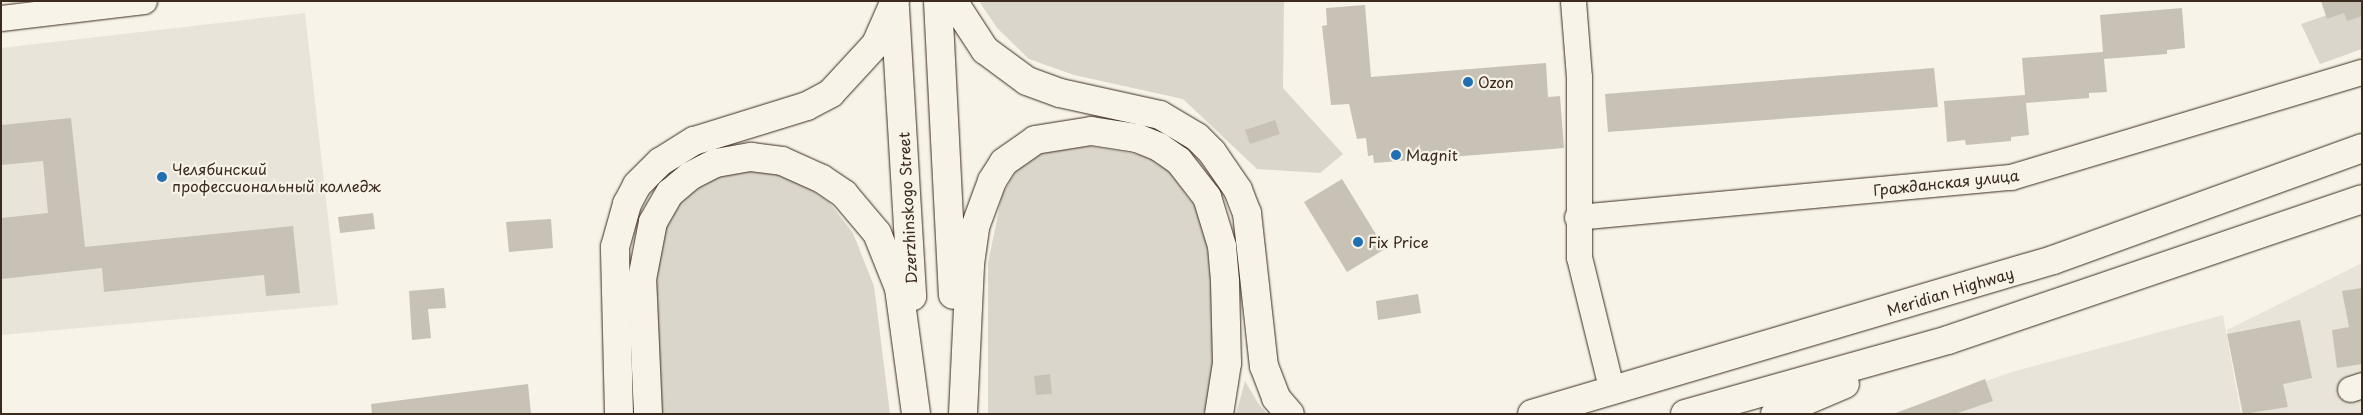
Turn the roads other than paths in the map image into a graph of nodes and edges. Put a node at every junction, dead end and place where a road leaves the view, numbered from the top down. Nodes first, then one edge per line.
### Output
1 (144, 1) edge
2 (895, 1) edge
3 (938, 1) edge
4 (953, 1) edge
5 (1573, 1) edge
6 (1, 18) edge
7 (2362, 72) edge
8 (2362, 148) edge
9 (2362, 199) edge
10 (1577, 216) junction
11 (1948, 340) junction
12 (1612, 390) junction
13 (619, 414) edge
14 (648, 414) edge
15 (918, 414) edge
16 (961, 414) edge
17 (1219, 414) edge
18 (1290, 414) edge
19 (1532, 414) edge
20 (1685, 414) edge
21 (1776, 414) edge

1 - 6 street
2 - 13 main road
2 - 15 main road, Dzerzhinskogo Street
3 - 16 main road
4 - 18 main road
5 - 10 street
7 - 10 street, Гражданская улица
8 - 12 main road, Meridian Highway
9 - 11 main road
10 - 12 street
11 - 20 main road
11 - 21 main road
12 - 19 main road, Meridian Highway
14 - 15 main road
16 - 17 main road

